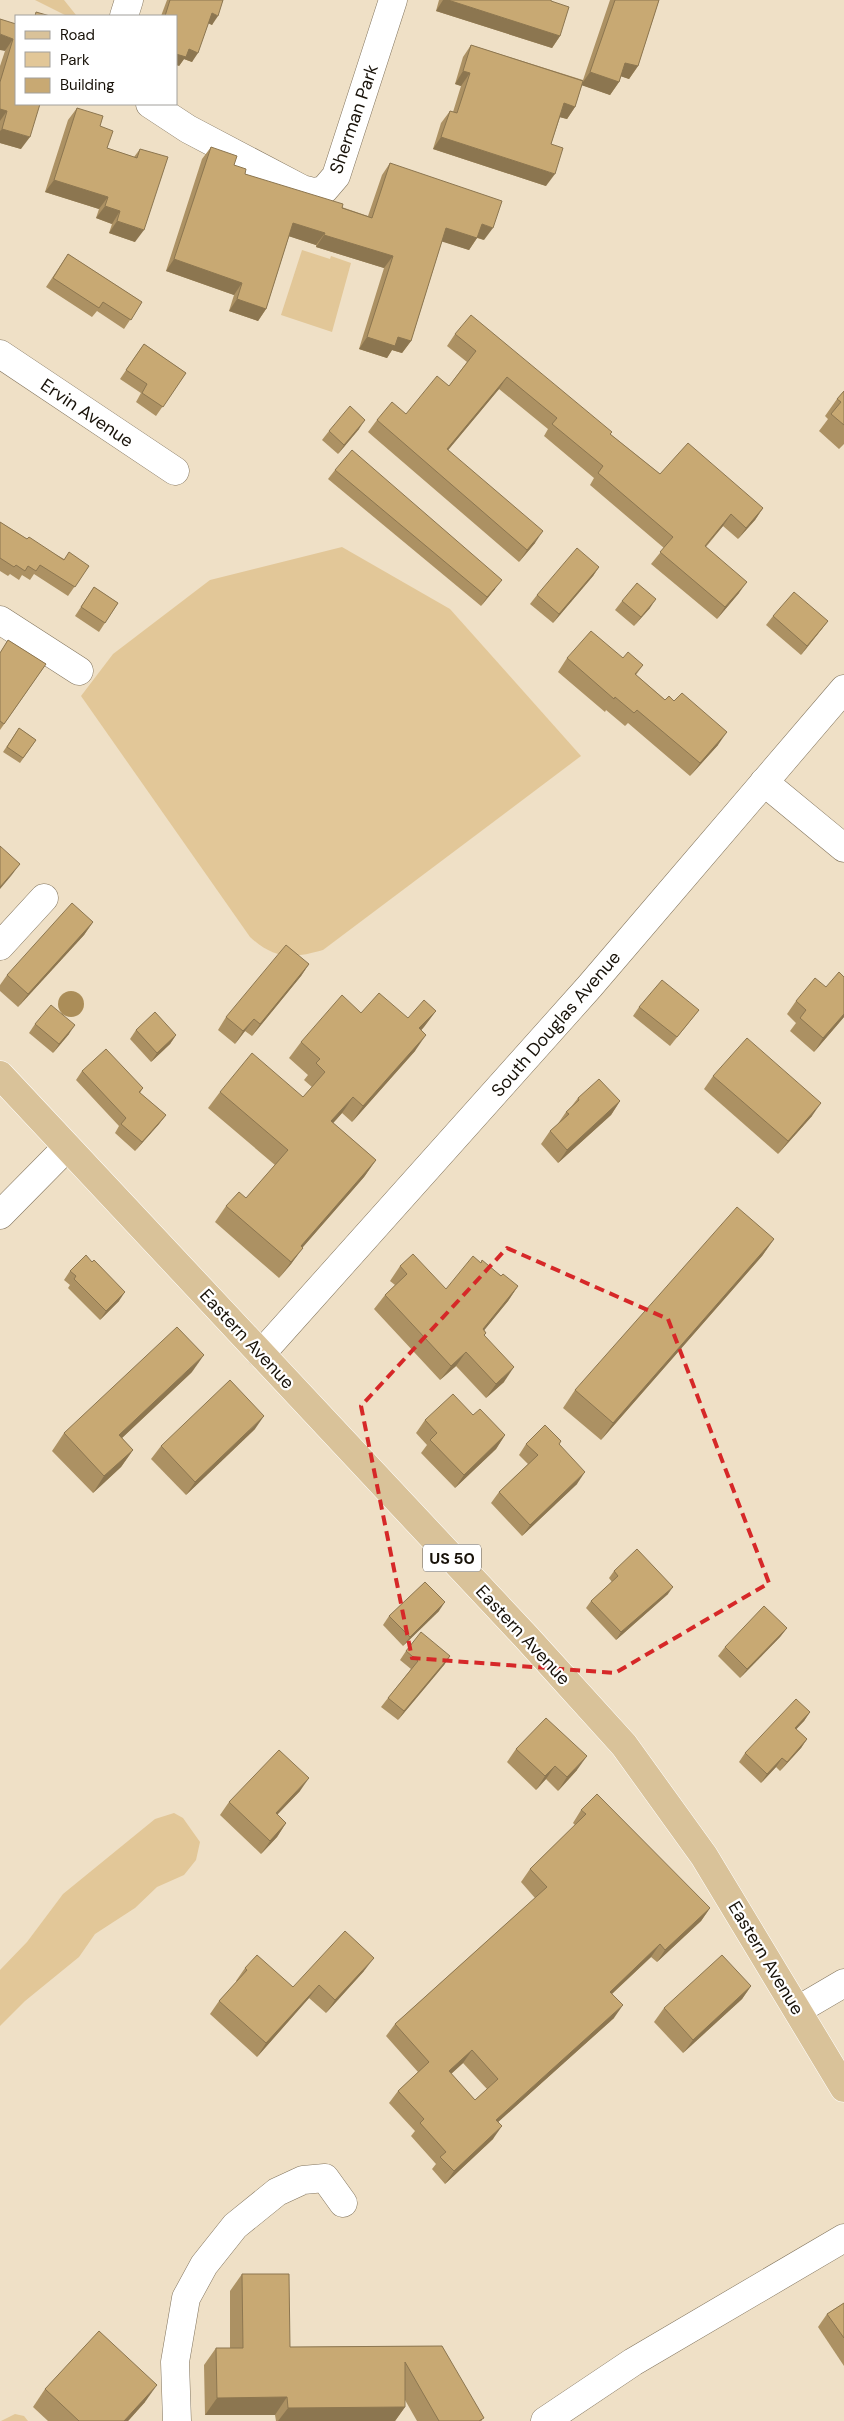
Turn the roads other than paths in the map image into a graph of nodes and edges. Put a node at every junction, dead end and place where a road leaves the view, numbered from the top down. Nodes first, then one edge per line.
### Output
1 (129, 0) edge
2 (393, 0) edge
3 (124, 15) edge
4 (152, 105) edge
5 (0, 354) edge
6 (175, 471) dead end
7 (0, 620) edge
8 (79, 671) dead end
9 (844, 689) edge
10 (764, 782) junction
11 (844, 848) edge
12 (44, 898) dead end
13 (0, 946) edge
14 (0, 1075) edge
15 (67, 1147) junction
16 (0, 1215) edge
17 (262, 1354) junction
18 (844, 1983) edge
19 (798, 2010) junction
20 (844, 2088) edge
21 (343, 2203) dead end
22 (844, 2238) edge
23 (177, 2421) edge
24 (545, 2421) edge

1 - 3 street
2 - 4 street, Sherman Park
5 - 6 street, Ervin Avenue
7 - 8 street
9 - 10 street, South Douglas Avenue
10 - 11 street
10 - 17 street, South Douglas Avenue
12 - 13 street
14 - 15 main road, Eastern Avenue / US 50
15 - 16 street
15 - 17 main road, Eastern Avenue / US 50
17 - 19 main road, Eastern Avenue / US 50
18 - 19 street
19 - 20 main road, Eastern Avenue / US 50
21 - 23 street
22 - 24 street

